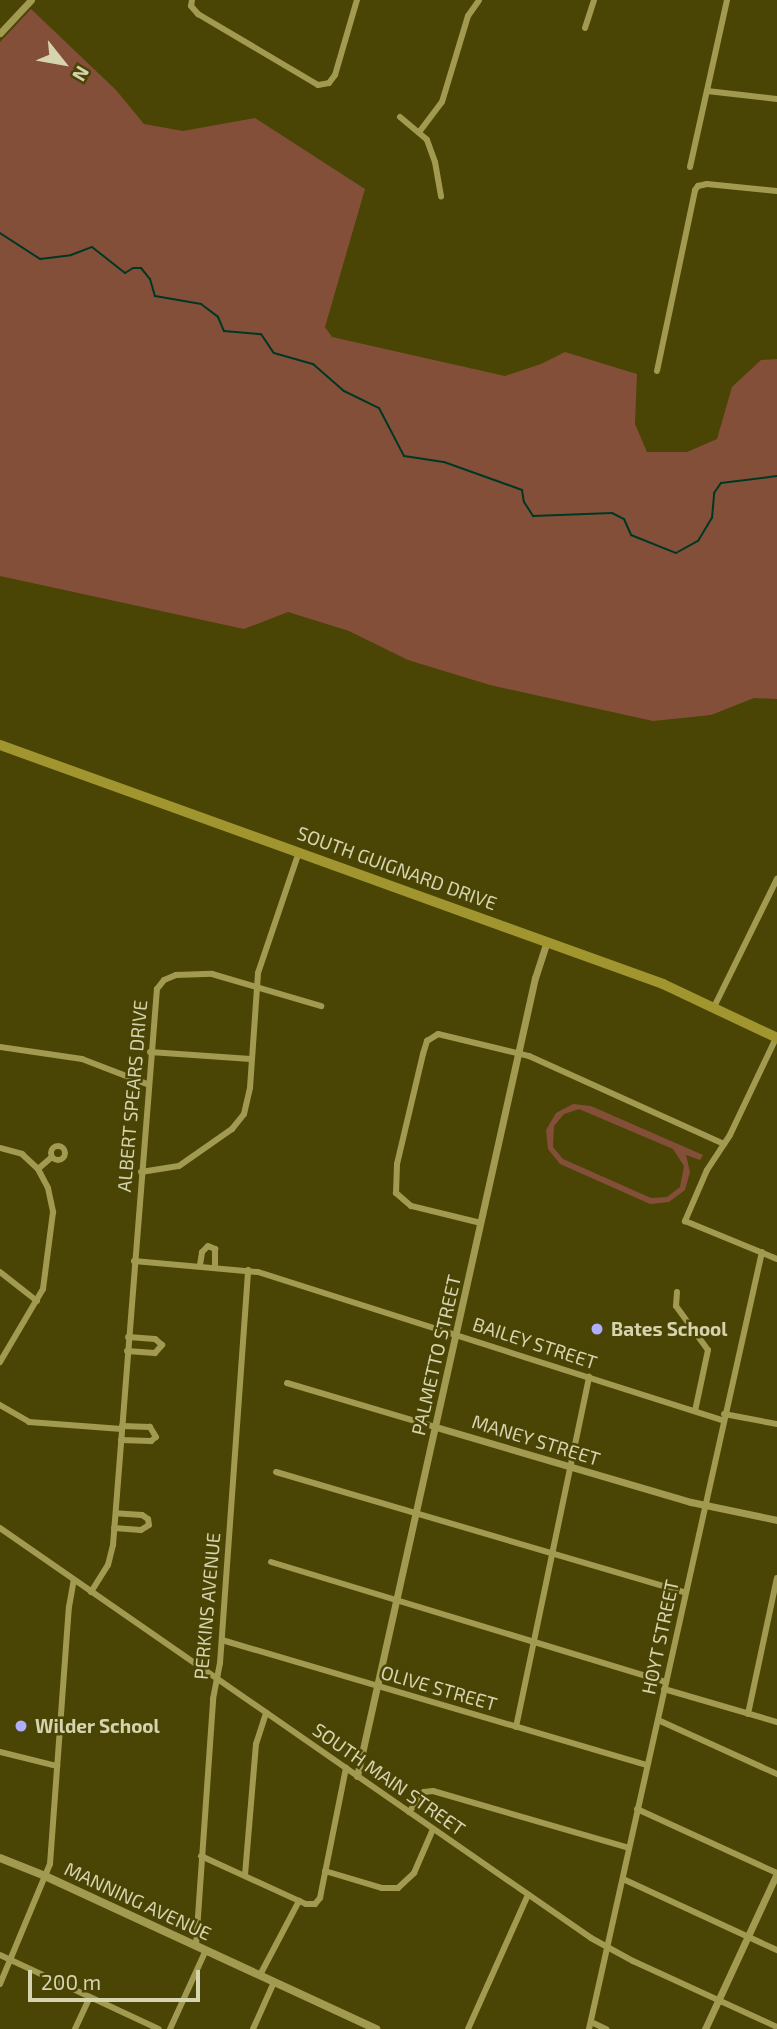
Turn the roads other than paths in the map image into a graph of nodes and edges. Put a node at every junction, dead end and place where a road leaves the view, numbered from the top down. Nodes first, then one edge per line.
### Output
1 (31, 0) edge
2 (192, 0) edge
3 (357, 0) edge
4 (480, 0) edge
5 (594, 0) edge
6 (727, 0) edge
7 (585, 27) dead end
8 (0, 33) edge
9 (707, 91) junction
10 (777, 99) edge
11 (400, 117) dead end
12 (420, 131) junction
13 (690, 167) dead end
14 (777, 191) edge
15 (441, 196) dead end
16 (657, 370) dead end
17 (0, 745) edge
18 (299, 852) junction
19 (777, 879) edge
20 (547, 941) junction
21 (257, 985) junction
22 (321, 1006) dead end
23 (714, 1007) junction
24 (777, 1038) edge
25 (0, 1047) edge
26 (150, 1052) junction
27 (518, 1054) junction
28 (251, 1059) junction
29 (147, 1084) junction
30 (724, 1143) junction
31 (0, 1148) edge
32 (52, 1157) dead end
33 (38, 1169) junction
34 (141, 1172) junction
35 (481, 1223) junction
36 (762, 1252) junction
37 (777, 1259) edge
38 (134, 1261) junction
39 (200, 1265) junction
40 (215, 1266) junction
41 (248, 1270) junction
42 (0, 1272) edge
43 (677, 1292) dead end
44 (37, 1301) junction
45 (456, 1335) junction
46 (128, 1338) junction
47 (127, 1351) junction
48 (0, 1362) edge
49 (589, 1377) junction
50 (287, 1383) dead end
51 (0, 1405) edge
52 (695, 1411) junction
53 (723, 1417) junction
54 (777, 1424) edge
55 (122, 1427) junction
56 (436, 1427) junction
57 (121, 1440) junction
58 (570, 1466) junction
59 (276, 1472) dead end
60 (704, 1505) junction
61 (116, 1513) junction
62 (416, 1514) junction
63 (777, 1520) edge
64 (0, 1528) edge
65 (114, 1528) junction
66 (551, 1555) junction
67 (271, 1562) dead end
68 (777, 1578) edge
69 (74, 1580) junction
70 (91, 1592) junction
71 (685, 1593) junction
72 (397, 1600) junction
73 (222, 1640) junction
74 (534, 1640) junction
75 (217, 1679) junction
76 (378, 1686) junction
77 (665, 1686) junction
78 (266, 1713) junction
79 (748, 1714) junction
80 (658, 1720) junction
81 (777, 1722) edge
82 (516, 1727) junction
83 (0, 1752) edge
84 (647, 1765) junction
85 (57, 1766) junction
86 (346, 1768) junction
87 (777, 1774) edge
88 (357, 1776) junction
89 (638, 1809) junction
90 (409, 1812) junction
91 (433, 1829) junction
92 (629, 1849) junction
93 (201, 1856) junction
94 (0, 1858) edge
95 (325, 1871) junction
96 (777, 1873) edge
97 (245, 1875) junction
98 (45, 1876) junction
99 (623, 1879) junction
100 (528, 1895) junction
101 (299, 1900) junction
102 (748, 1936) junction
103 (196, 1945) junction
104 (608, 1948) junction
105 (206, 1950) junction
106 (777, 1950) edge
107 (0, 1955) edge
108 (10, 1959) junction
109 (260, 1975) junction
110 (274, 1982) junction
111 (0, 1984) edge
112 (90, 1997) junction
113 (719, 2000) junction
114 (590, 2025) edge
115 (777, 2027) edge
116 (75, 2029) edge
117 (159, 2029) edge
118 (170, 2029) edge
119 (253, 2029) edge
120 (376, 2029) edge
121 (468, 2029) edge
122 (606, 2029) edge
123 (705, 2029) edge

1 - 8 street
2 - 3 street
4 - 12 street
5 - 7 street
6 - 9 street
9 - 10 street
9 - 13 street
11 - 12 street
12 - 15 street
14 - 16 street
17 - 18 highway, SOUTH GUIGNARD DRIVE
18 - 20 highway, SOUTH GUIGNARD DRIVE
18 - 21 street
19 - 23 street
20 - 23 highway, SOUTH GUIGNARD DRIVE
20 - 27 street, PALMETTO STREET
21 - 22 street, ALBERT SPEARS DRIVE
21 - 26 street, ALBERT SPEARS DRIVE
21 - 28 street
23 - 24 highway, SOUTH GUIGNARD DRIVE
24 - 30 street
25 - 29 street
26 - 28 street
26 - 29 street, ALBERT SPEARS DRIVE
27 - 30 street
27 - 35 street, PALMETTO STREET
27 - 35 street
28 - 34 street
29 - 34 street, ALBERT SPEARS DRIVE
30 - 36 street
31 - 33 street
32 - 33 street
33 - 44 street
34 - 38 street, ALBERT SPEARS DRIVE
35 - 45 street, PALMETTO STREET
36 - 37 street
36 - 53 street, HOYT STREET
38 - 39 street, BAILEY STREET
38 - 46 street, ALBERT SPEARS DRIVE
39 - 40 street, BAILEY STREET
39 - 40 street
40 - 41 street, BAILEY STREET
41 - 45 street, BAILEY STREET
41 - 73 street, PERKINS AVENUE
42 - 44 street
43 - 52 street
44 - 48 street
45 - 49 street, BAILEY STREET
45 - 56 street, PALMETTO STREET
46 - 47 street, ALBERT SPEARS DRIVE
46 - 47 street
47 - 55 street, ALBERT SPEARS DRIVE
49 - 52 street, BAILEY STREET
49 - 58 street
50 - 56 street, MANEY STREET
51 - 55 street
52 - 53 street, BAILEY STREET
53 - 54 street, BAILEY STREET
53 - 60 street, HOYT STREET
55 - 57 street, ALBERT SPEARS DRIVE
55 - 57 street
56 - 58 street, MANEY STREET
56 - 62 street, PALMETTO STREET
57 - 61 street, ALBERT SPEARS DRIVE
58 - 60 street, MANEY STREET
58 - 66 street
59 - 62 street
60 - 63 street, MANEY STREET
60 - 71 street, HOYT STREET
61 - 65 street, ALBERT SPEARS DRIVE
61 - 65 street
62 - 66 street
62 - 72 street, PALMETTO STREET
64 - 69 street, SOUTH MAIN STREET
65 - 70 street, ALBERT SPEARS DRIVE
66 - 71 street
66 - 74 street
67 - 72 street
68 - 79 street
69 - 70 street, SOUTH MAIN STREET
69 - 85 street
70 - 75 street, SOUTH MAIN STREET
71 - 77 street, HOYT STREET
72 - 74 street
72 - 76 street, PALMETTO STREET
73 - 75 street, PERKINS AVENUE
73 - 76 street, OLIVE STREET
74 - 77 street
74 - 82 street
75 - 78 street, SOUTH MAIN STREET
75 - 93 street, PERKINS AVENUE
76 - 82 street, OLIVE STREET
76 - 88 street, PALMETTO STREET
77 - 79 street
77 - 80 street, HOYT STREET
78 - 86 street, SOUTH MAIN STREET
78 - 97 street
79 - 81 street
80 - 84 street, HOYT STREET
80 - 87 street
82 - 84 street, OLIVE STREET
83 - 85 street
84 - 89 street, HOYT STREET
85 - 98 street
86 - 88 street, SOUTH MAIN STREET
86 - 95 street
88 - 90 street, SOUTH MAIN STREET
89 - 92 street, HOYT STREET
89 - 96 street
90 - 91 street, SOUTH MAIN STREET
90 - 92 street
91 - 95 street
91 - 100 street, SOUTH MAIN STREET
92 - 99 street, HOYT STREET
93 - 97 street
93 - 103 street, PERKINS AVENUE
94 - 98 main road, MANNING AVENUE
95 - 101 street
96 - 102 street
97 - 101 street
98 - 103 main road, MANNING AVENUE
98 - 108 street
99 - 102 street
99 - 104 street, HOYT STREET
100 - 104 street, SOUTH MAIN STREET
100 - 121 street
101 - 109 street
102 - 106 street
102 - 113 street
103 - 105 main road, MANNING AVENUE
104 - 113 street, SOUTH MAIN STREET
104 - 114 street, HOYT STREET
105 - 109 main road, MANNING AVENUE
105 - 118 street
107 - 108 street
108 - 111 street
108 - 112 street
109 - 110 main road, MANNING AVENUE
110 - 119 street
110 - 120 main road, MANNING AVENUE
112 - 116 street
112 - 117 street
113 - 115 street, SOUTH MAIN STREET
113 - 123 street
114 - 122 street

